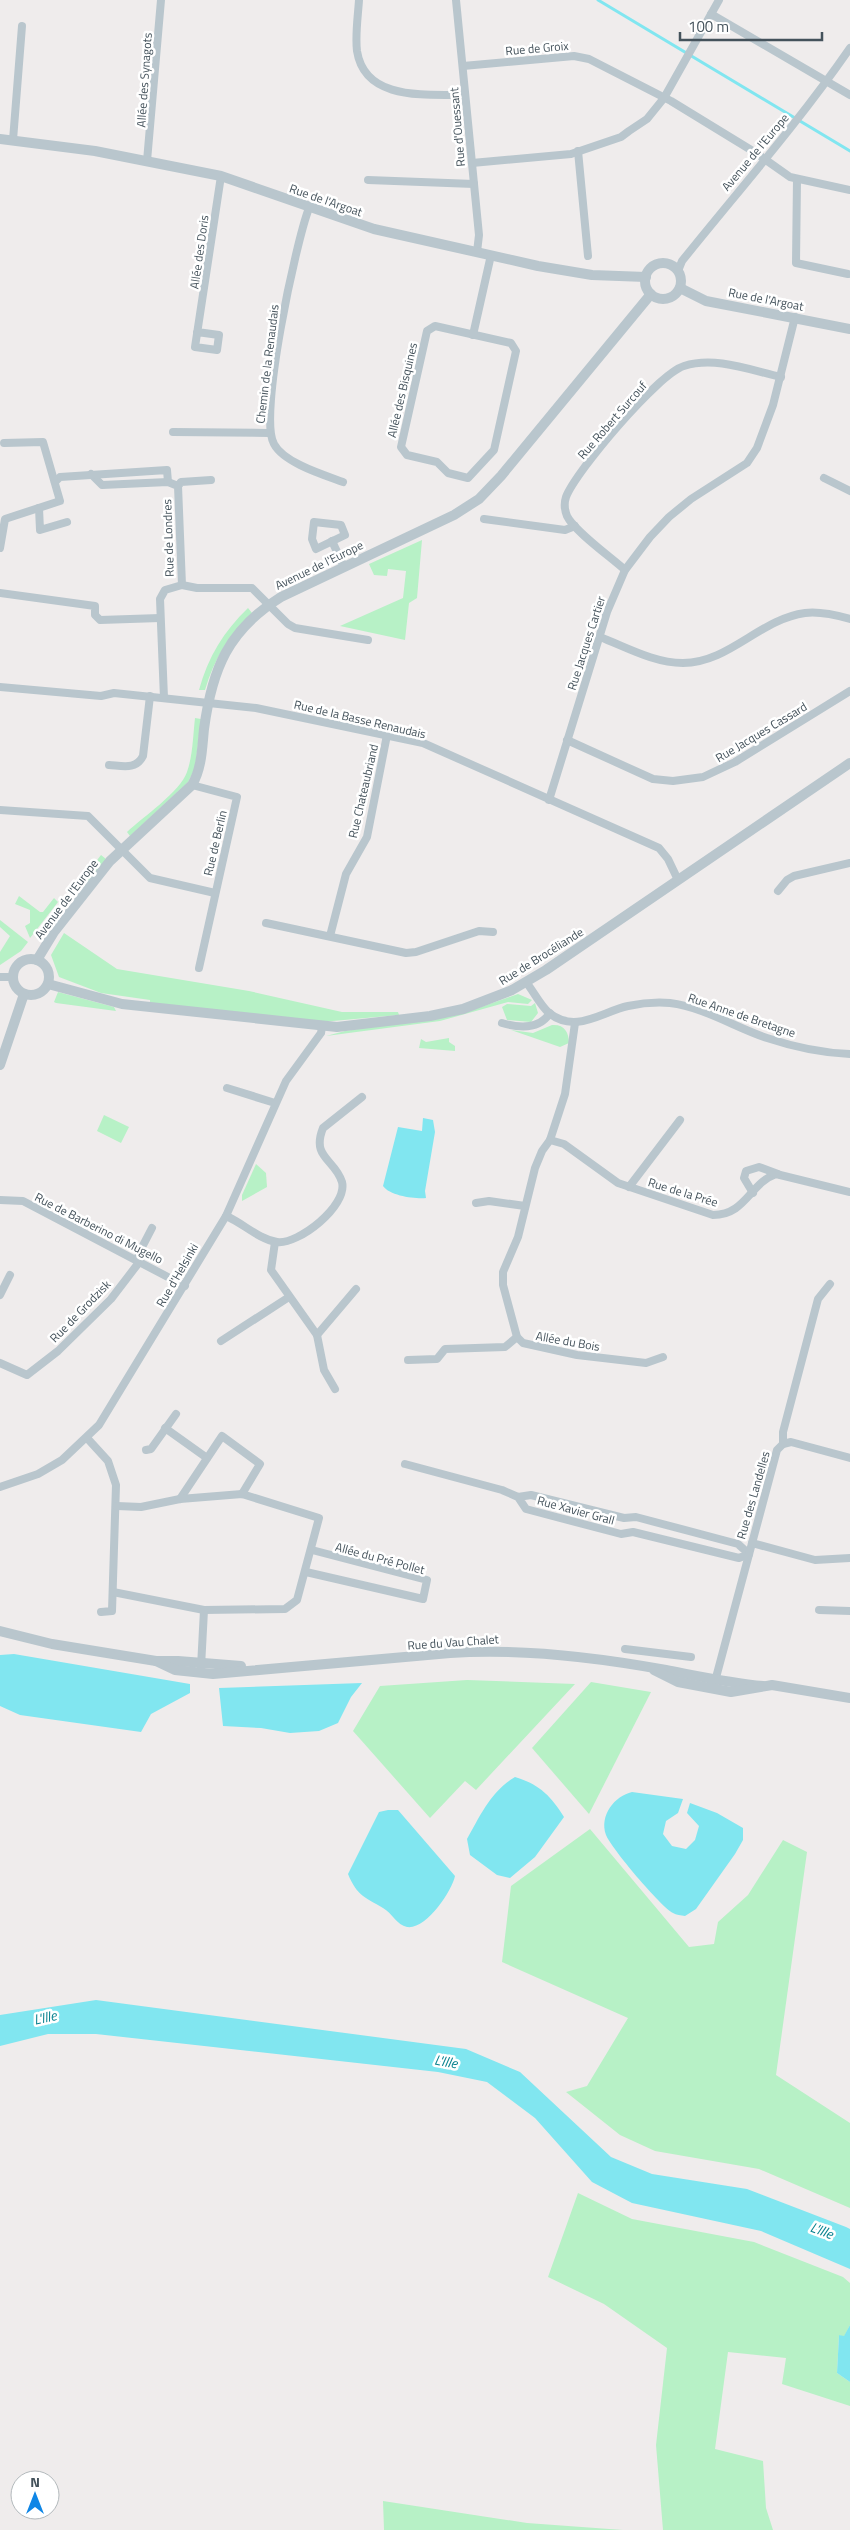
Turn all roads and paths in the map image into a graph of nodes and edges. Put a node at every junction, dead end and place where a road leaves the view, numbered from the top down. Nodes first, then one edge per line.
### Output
1 (161, 0) edge
2 (359, 0) edge
3 (456, 0) edge
4 (717, 0) edge
5 (711, 14) junction
6 (22, 26) dead end
7 (850, 48) edge
8 (463, 66) junction
9 (826, 82) junction
10 (850, 95) edge
11 (465, 96) junction
12 (664, 98) junction
13 (0, 139) edge
14 (13, 140) junction
15 (578, 151) junction
16 (765, 158) junction
17 (147, 161) junction
18 (472, 163) junction
19 (222, 176) junction
20 (797, 179) junction
21 (368, 180) dead end
22 (474, 184) junction
23 (850, 190) edge
24 (309, 208) junction
25 (477, 252) junction
26 (491, 255) junction
27 (588, 256) dead end
28 (678, 271) junction
29 (848, 274) dead end
30 (646, 277) junction
31 (680, 288) junction
32 (651, 294) junction
33 (795, 317) junction
34 (850, 329) edge
35 (198, 332) dead end
36 (473, 335) junction
37 (781, 377) junction
38 (173, 432) dead end
39 (269, 434) junction
40 (4, 443) dead end
41 (92, 474) junction
42 (824, 478) dead end
43 (211, 480) dead end
44 (55, 482) junction
45 (168, 482) junction
46 (343, 482) dead end
47 (178, 486) junction
48 (850, 491) edge
49 (40, 508) junction
50 (484, 519) dead end
51 (66, 522) dead end
52 (575, 526) junction
53 (332, 541) junction
54 (0, 548) edge
55 (344, 567) junction
56 (625, 570) junction
57 (182, 584) junction
58 (0, 593) edge
59 (268, 605) junction
60 (160, 618) junction
61 (850, 618) edge
62 (600, 637) junction
63 (368, 640) dead end
64 (0, 687) edge
65 (850, 691) edge
66 (150, 696) junction
67 (164, 698) junction
68 (207, 704) junction
69 (387, 735) junction
70 (567, 740) junction
71 (850, 763) edge
72 (109, 765) dead end
73 (192, 785) junction
74 (549, 800) junction
75 (0, 810) edge
76 (121, 850) junction
77 (850, 863) edge
78 (678, 880) junction
79 (778, 891) dead end
80 (215, 893) junction
81 (266, 923) dead end
82 (493, 932) dead end
83 (330, 936) junction
84 (37, 960) junction
85 (199, 968) dead end
86 (0, 977) edge
87 (13, 977) junction
88 (526, 982) junction
89 (48, 984) junction
90 (24, 994) junction
91 (550, 1013) junction
92 (502, 1023) dead end
93 (575, 1023) junction
94 (322, 1028) junction
95 (850, 1054) edge
96 (0, 1065) edge
97 (226, 1088) dead end
98 (362, 1097) dead end
99 (275, 1103) junction
100 (680, 1120) dead end
101 (550, 1140) junction
102 (778, 1174) junction
103 (629, 1187) junction
104 (850, 1192) edge
105 (753, 1193) junction
106 (0, 1200) edge
107 (476, 1202) dead end
108 (525, 1206) junction
109 (226, 1216) junction
110 (152, 1228) dead end
111 (275, 1242) junction
112 (138, 1260) junction
113 (10, 1275) dead end
114 (830, 1284) dead end
115 (185, 1286) junction
116 (356, 1289) dead end
117 (0, 1295) edge
118 (289, 1297) junction
119 (317, 1335) junction
120 (517, 1337) junction
121 (220, 1341) dead end
122 (663, 1357) dead end
123 (408, 1360) dead end
124 (0, 1363) edge
125 (335, 1389) dead end
126 (176, 1414) dead end
127 (166, 1428) junction
128 (88, 1438) junction
129 (783, 1444) junction
130 (146, 1450) dead end
131 (207, 1458) junction
132 (850, 1458) edge
133 (405, 1464) dead end
134 (0, 1487) edge
135 (242, 1494) junction
136 (518, 1497) junction
137 (180, 1499) junction
138 (117, 1506) junction
139 (636, 1517) junction
140 (633, 1532) junction
141 (752, 1543) junction
142 (312, 1550) junction
143 (749, 1554) junction
144 (850, 1558) edge
145 (306, 1572) junction
146 (113, 1592) junction
147 (204, 1610) junction
148 (819, 1610) dead end
149 (850, 1611) edge
150 (101, 1612) dead end
151 (0, 1631) edge
152 (625, 1649) dead end
153 (651, 1652) junction
154 (691, 1656) dead end
155 (201, 1668) junction
156 (651, 1668) junction
157 (714, 1684) junction
158 (850, 1698) edge

1 - 17 street, Allée des Synagots
2 - 11 street
3 - 8 street, Rue d'Ouessant
4 - 5 street
5 - 9 street
5 - 12 street
6 - 14 street
7 - 9 street, Avenue de l'Europe
8 - 11 street, Rue d'Ouessant
8 - 12 street, Rue de Groix
9 - 10 street
9 - 16 street, Avenue de l'Europe
11 - 18 street, Rue d'Ouessant
12 - 15 street
12 - 16 street, Rue de Groix
13 - 14 street, Rue de l'Argoat
14 - 17 street, Rue de l'Argoat
15 - 18 street
15 - 27 street
16 - 20 street, Rue de Groix
16 - 28 street, Avenue de l'Europe
17 - 19 street, Rue de l'Argoat
18 - 22 street, Rue d'Ouessant
19 - 24 street, Rue de l'Argoat
19 - 35 street, Allée des Doris
20 - 23 street, Rue de Groix
20 - 29 street
21 - 22 street
22 - 25 street, Rue d'Ouessant
24 - 25 street, Rue de l'Argoat
24 - 39 street, Chemin de la Renaudais
25 - 26 street, Rue de l'Argoat
26 - 30 street, Rue de l'Argoat
26 - 36 street
28 - 30 street
28 - 31 street
30 - 32 street
31 - 32 street
31 - 33 street, Rue de l'Argoat
32 - 55 street, Avenue de l'Europe
33 - 34 street, Rue de l'Argoat
33 - 37 street, Rue Jacques Cartier
36 - 36 street, Allée des Bisquines
37 - 52 street, Rue Robert Surcouf
37 - 56 street, Rue Jacques Cartier
38 - 39 street
39 - 46 street, Chemin de la Renaudais
40 - 44 street
41 - 44 street, Rue de Londres
41 - 45 street, Rue de Londres
41 - 45 street, Rue de Londres
42 - 48 street
43 - 47 street, Rue de Londres
44 - 49 street
45 - 47 street, Rue de Londres
47 - 57 street, Rue de Londres
49 - 51 street
49 - 54 street
50 - 52 street
52 - 56 street, Rue Robert Surcouf
53 - 53 street
53 - 55 street
55 - 59 street, Avenue de l'Europe
56 - 62 street, Rue Jacques Cartier
57 - 59 street, Rue de Londres
57 - 60 street
58 - 60 street
59 - 63 street, Rue de Londres
59 - 68 street, Avenue de l'Europe
60 - 67 street
61 - 62 street
62 - 70 street, Rue Jacques Cartier
64 - 66 street, Rue de la Basse Renaudais
65 - 70 street, Rue Jacques Cassard
66 - 67 street, Rue de la Basse Renaudais
66 - 72 street
67 - 68 street, Rue de la Basse Renaudais
68 - 69 street, Rue de la Basse Renaudais
68 - 73 street, Avenue de l'Europe
69 - 74 street, Rue de la Basse Renaudais
69 - 83 street, Rue Chateaubriand
70 - 74 street, Rue Jacques Cartier
71 - 78 street, Rue de Brocéliande
73 - 76 street, Avenue de l'Europe
73 - 80 street, Rue de Berlin
74 - 78 street, Rue de la Basse Renaudais
75 - 76 street, Rue de Berlin
76 - 80 street, Rue de Berlin
76 - 84 street, Avenue de l'Europe
77 - 79 street
78 - 88 street, Rue de Brocéliande
80 - 85 street
81 - 83 street
82 - 83 street
84 - 87 street
84 - 89 street
86 - 87 street
87 - 90 street
88 - 91 street
88 - 94 street, Rue de Brocéliande
89 - 90 street
89 - 94 street, Rue de Brocéliande
90 - 96 street
91 - 92 street
91 - 93 street
93 - 95 street, Rue Anne de Bretagne
93 - 101 street, Allée du Bois
94 - 99 street, Rue d'Helsinki
97 - 99 street
98 - 111 street
99 - 109 street, Rue d'Helsinki
100 - 103 street, Rue de la Prée
101 - 103 street, Rue de la Prée
101 - 108 street, Allée du Bois
102 - 104 street
102 - 105 street, Rue de la Prée
102 - 105 street
103 - 105 street, Rue de la Prée
106 - 112 street, Rue de Barberino di Mugello
107 - 108 street
108 - 120 street, Allée du Bois
109 - 111 street
109 - 115 street, Rue d'Helsinki
110 - 112 street, Rue de Grodzisk
111 - 118 street
112 - 115 street, Rue de Barberino di Mugello
112 - 124 street, Rue de Grodzisk
113 - 117 street
114 - 129 street, Rue des Landelles
115 - 128 street, Rue d'Helsinki
116 - 119 street
118 - 119 street
118 - 121 street
119 - 125 street
120 - 122 street, Allée du Bois
120 - 123 street
126 - 127 street
127 - 130 street
127 - 131 street
128 - 134 street, Rue d'Helsinki
128 - 138 street
129 - 132 street
129 - 141 street, Rue des Landelles
131 - 135 street
131 - 137 street
133 - 136 street, Rue Xavier Grall
135 - 137 street
135 - 142 street
136 - 139 street, Rue Xavier Grall
136 - 140 street, Rue Xavier Grall
137 - 138 street
138 - 146 street
139 - 140 street
139 - 143 street, Rue Xavier Grall
140 - 143 street, Rue Xavier Grall
141 - 143 street, Rue des Landelles
141 - 144 street
142 - 145 street
142 - 145 street, Allée du Pré Pollet
143 - 157 street, Rue des Landelles
145 - 147 street
146 - 147 street
146 - 150 street
147 - 155 street
148 - 149 street
151 - 155 street, Rue du Vau Chalet
152 - 153 street
153 - 154 street
153 - 156 street
155 - 156 street, Rue du Vau Chalet
156 - 157 street, Rue du Vau Chalet
157 - 158 street, Rue du Vau Chalet

